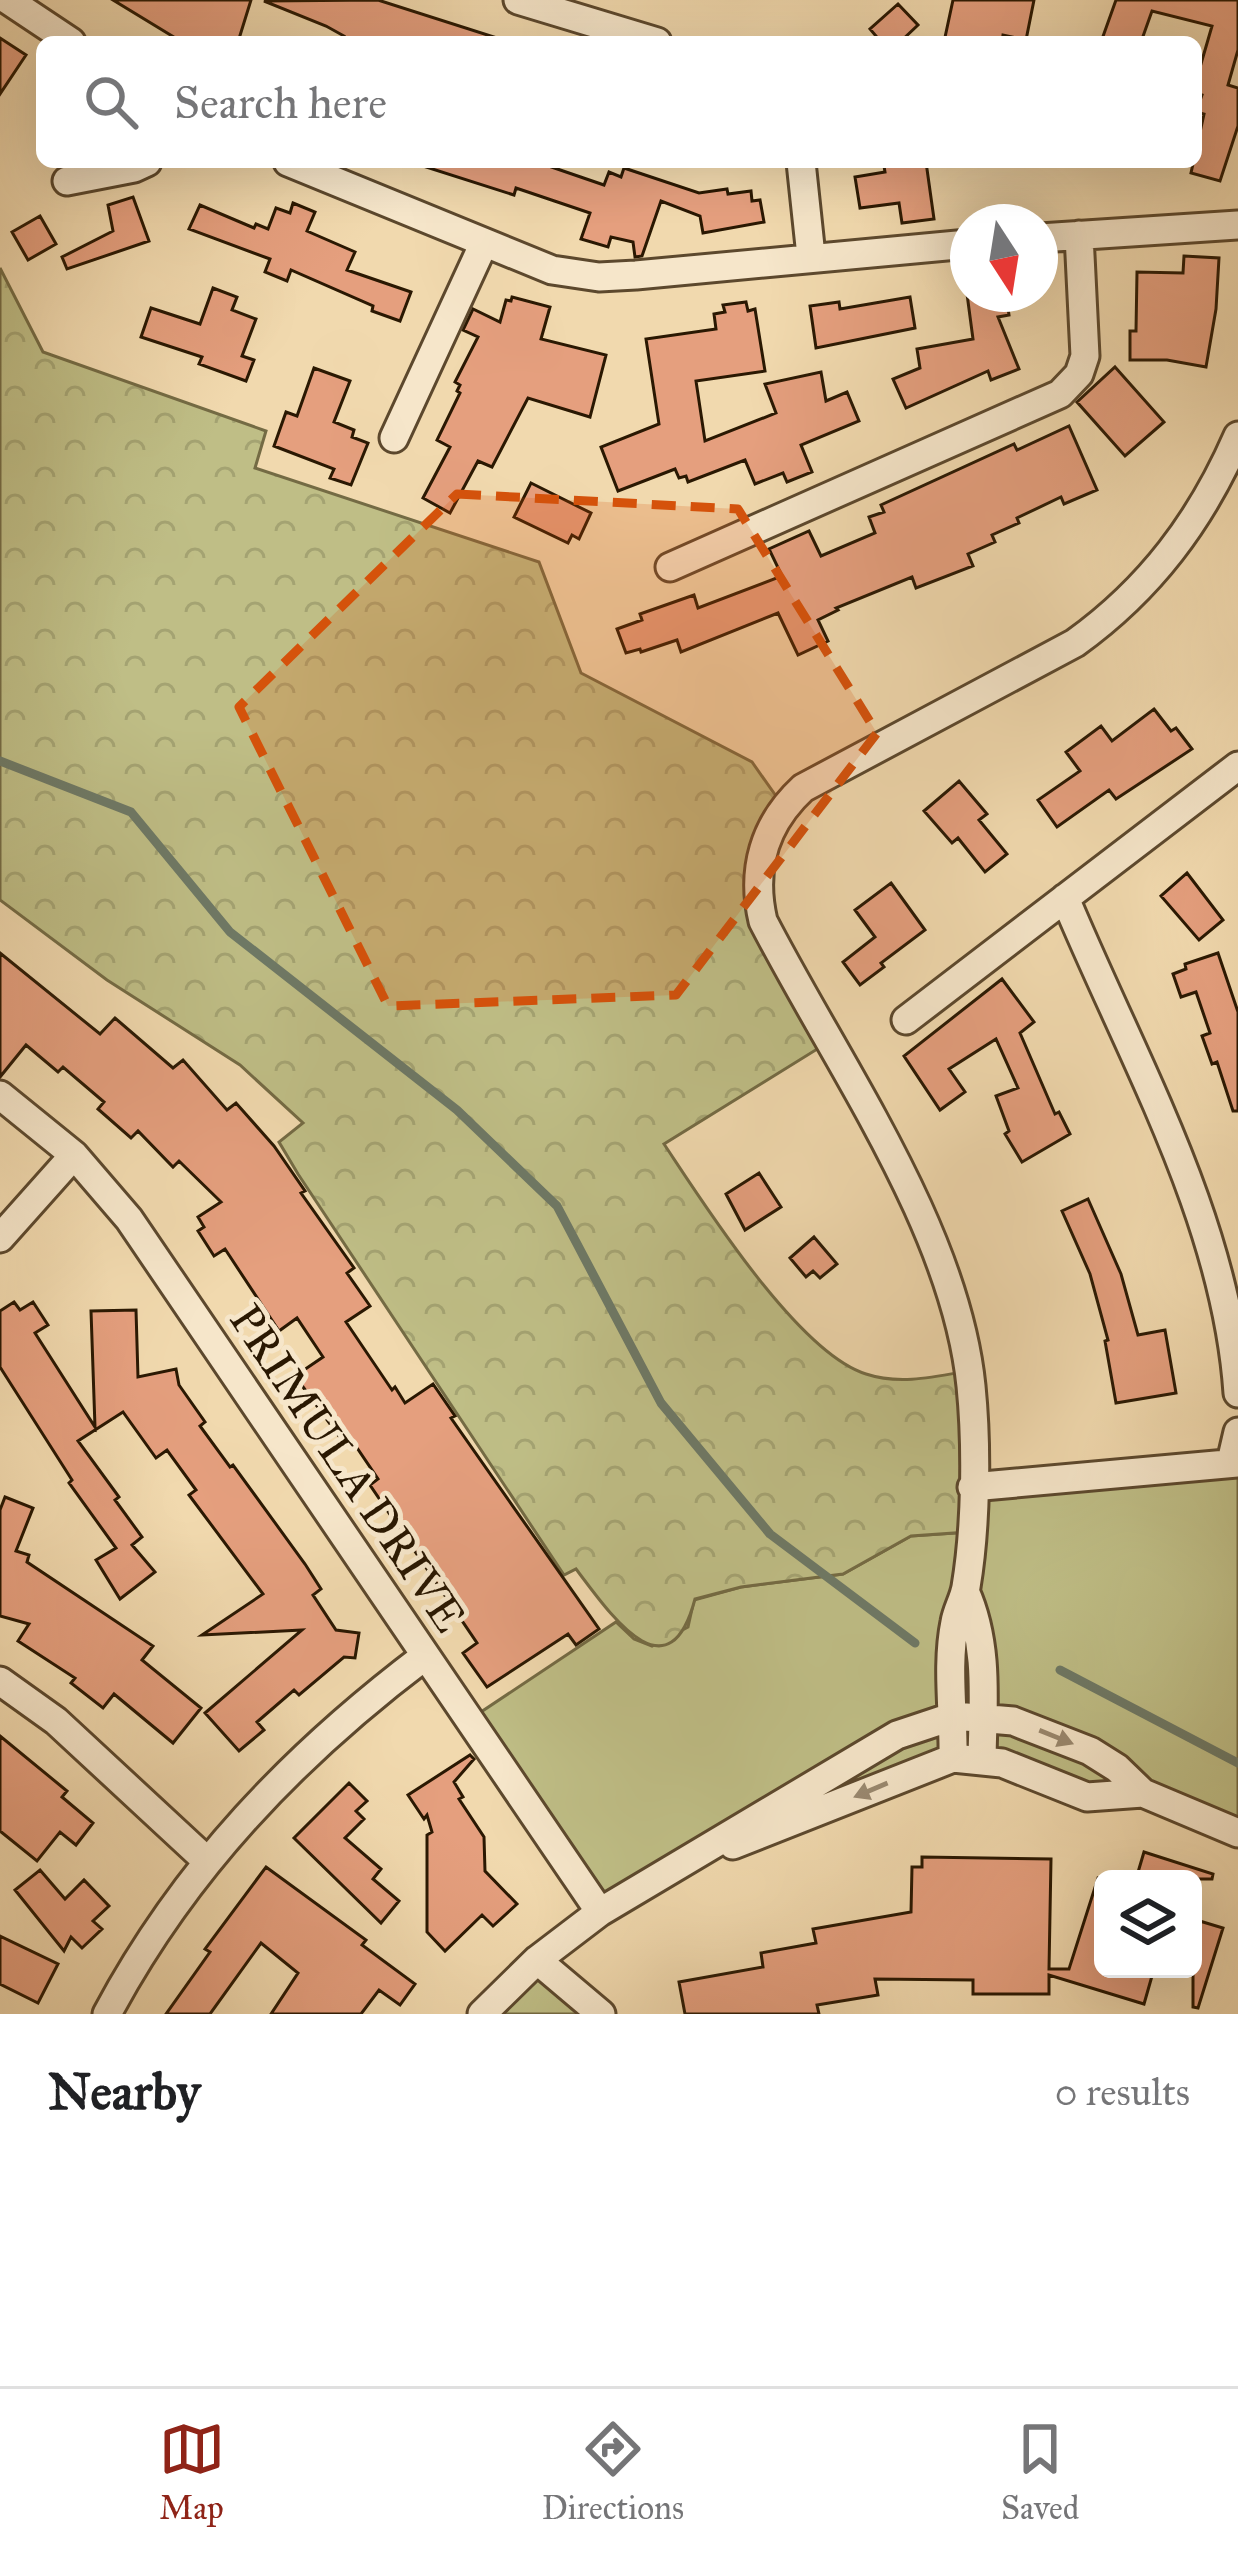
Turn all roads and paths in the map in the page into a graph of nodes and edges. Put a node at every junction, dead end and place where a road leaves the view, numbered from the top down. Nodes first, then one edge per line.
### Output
1 (8, 0) edge
2 (518, 0) edge
3 (62, 36) edge
4 (637, 36) edge
5 (134, 168) edge
6 (303, 168) edge
7 (802, 168) edge
8 (67, 181) dead end
9 (1238, 225) edge
10 (1078, 235) junction
11 (1058, 237) edge
12 (484, 243) junction
13 (950, 245) edge
14 (811, 256) junction
15 (1238, 436) edge
16 (394, 438) dead end
17 (670, 567) dead end
18 (1238, 766) edge
19 (1065, 898) junction
20 (906, 1020) dead end
21 (0, 1094) edge
22 (74, 1155) junction
23 (0, 1238) edge
24 (1238, 1393) edge
25 (1238, 1432) edge
26 (1234, 1462) edge
27 (972, 1487) junction
28 (965, 1591) junction
29 (424, 1655) junction
30 (0, 1681) edge
31 (954, 1716) junction
32 (983, 1716) junction
33 (953, 1759) junction
34 (982, 1760) junction
35 (1143, 1793) junction
36 (1238, 1833) edge
37 (701, 1854) junction
38 (207, 1861) junction
39 (600, 1912) junction
40 (537, 1960) junction
41 (107, 2014) edge
42 (482, 2014) edge
43 (601, 2014) edge

1 - 3 street
2 - 4 street
5 - 8 street
6 - 12 street
7 - 14 street
9 - 10 street
10 - 11 street
10 - 17 street
12 - 14 street
12 - 16 street
13 - 14 street
15 - 27 street
18 - 19 street
19 - 20 street
19 - 24 street
21 - 22 street, PRIMULA DRIVE
22 - 23 street
22 - 29 street, PRIMULA DRIVE
25 - 26 street
26 - 27 street
27 - 28 street
28 - 31 street
28 - 32 street
29 - 38 street
29 - 39 street, PRIMULA DRIVE
30 - 38 street
31 - 32 street
31 - 33 street
31 - 37 street
32 - 34 street
32 -> 35 street
33 - 34 street
33 -> 37 street
34 - 35 street
35 - 36 street
37 - 39 street
38 - 41 street
39 - 40 street
40 - 42 street
40 - 43 street

